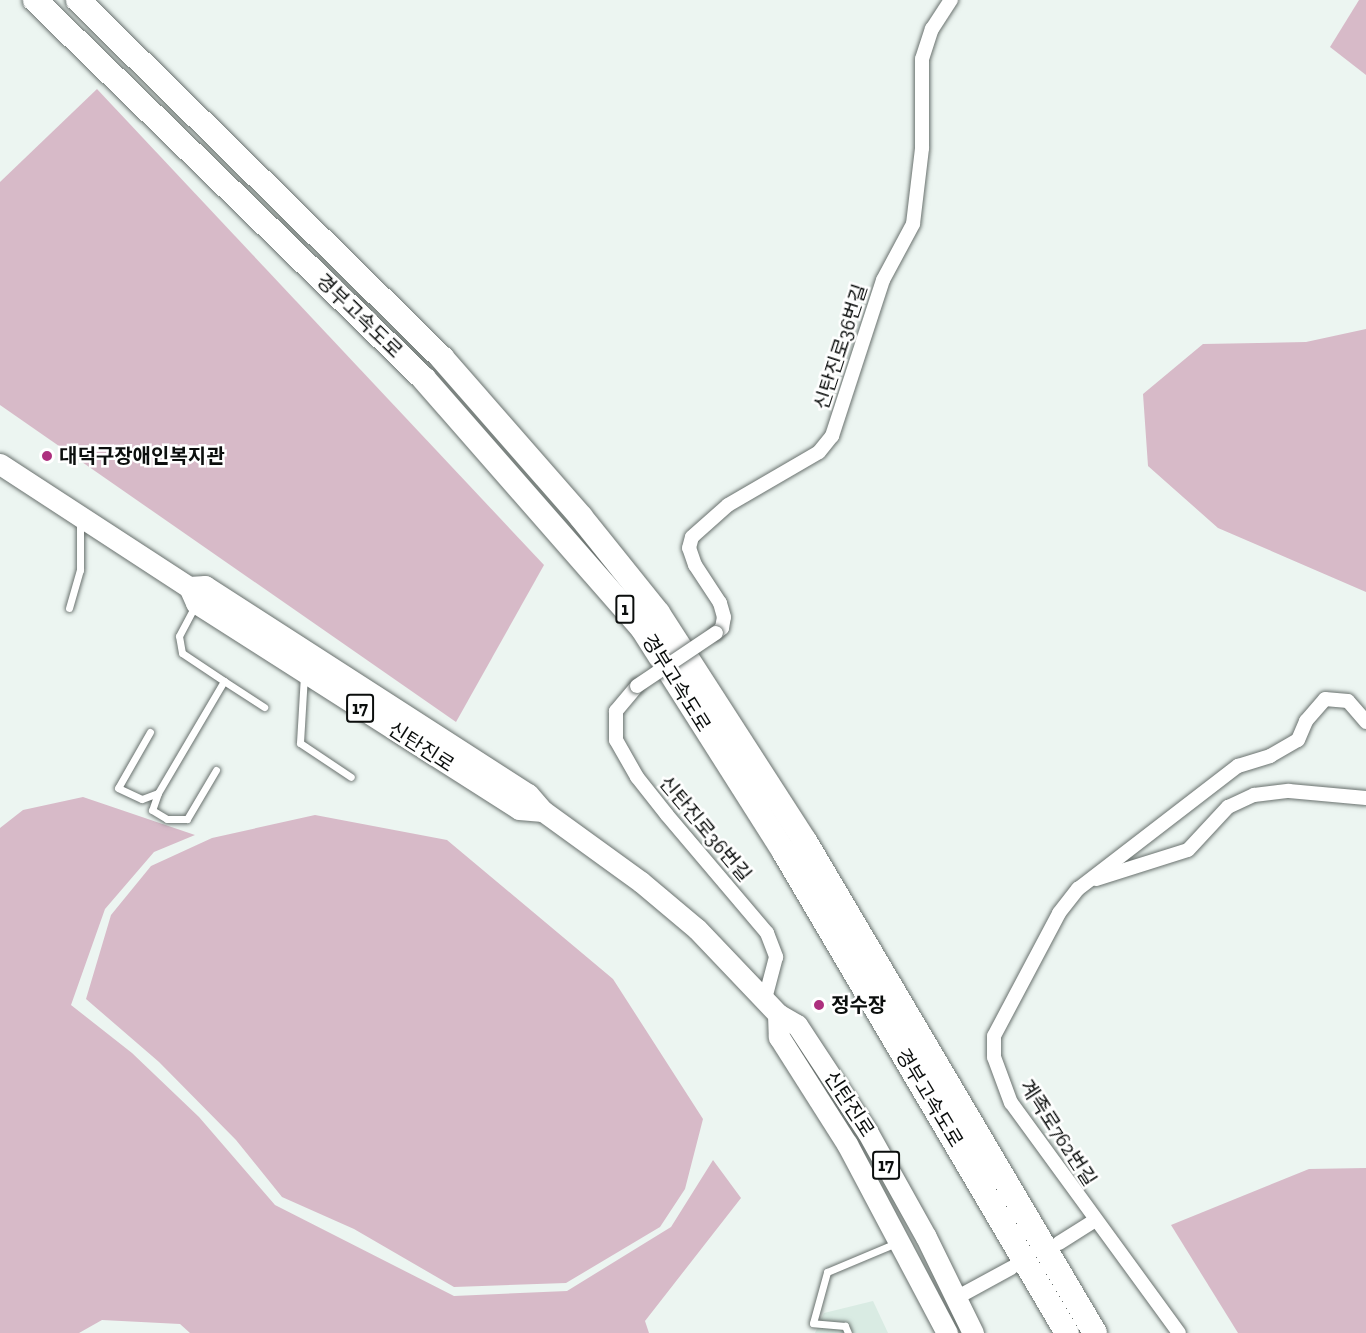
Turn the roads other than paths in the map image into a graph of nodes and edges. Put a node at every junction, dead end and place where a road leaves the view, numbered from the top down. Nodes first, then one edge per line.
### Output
1 (35, 0) edge
2 (78, 0) edge
3 (951, 0) edge
4 (0, 464) edge
5 (80, 516) junction
6 (193, 595) junction
7 (69, 608) dead end
8 (304, 672) junction
9 (224, 681) junction
10 (264, 707) dead end
11 (1366, 722) edge
12 (150, 732) dead end
13 (216, 770) dead end
14 (351, 777) dead end
15 (158, 793) junction
16 (1366, 798) edge
17 (543, 811) junction
18 (1091, 880) junction
19 (771, 1007) junction
20 (1094, 1221) junction
21 (901, 1241) junction
22 (1059, 1243) dead end
23 (1011, 1268) dead end
24 (956, 1298) junction
25 (848, 1333) edge
26 (947, 1333) edge
27 (973, 1333) edge
28 (1067, 1333) edge
29 (1095, 1333) edge
30 (1179, 1333) edge

1 - 28 highway, 경부고속도로 / 1
2 - 29 highway, 경부고속도로 / 1
3 - 19 street, 신탄진로36번길, bridge
4 - 5 main road, 신탄진로 / 17
5 - 6 main road, 신탄진로 / 17
5 - 7 lane
6 - 8 main road, 신탄진로 / 17
6 - 9 lane
6 - 17 main road, 신탄진로 / 17
8 - 14 lane
8 - 17 main road, 신탄진로 / 17
9 - 10 lane
9 - 15 lane
11 - 18 street, 계족로762번길
12 - 15 lane
13 - 15 lane
16 - 18 street
17 - 19 main road, 신탄진로 / 17
18 - 20 street, 계족로762번길
19 - 21 main road, 신탄진로 / 17
19 - 24 main road, 신탄진로 / 17
20 - 22 street
20 - 30 street, 계족로762번길
21 - 25 lane
21 - 26 main road, 신탄진로 / 17
23 - 24 street
24 - 27 main road, 신탄진로 / 17

